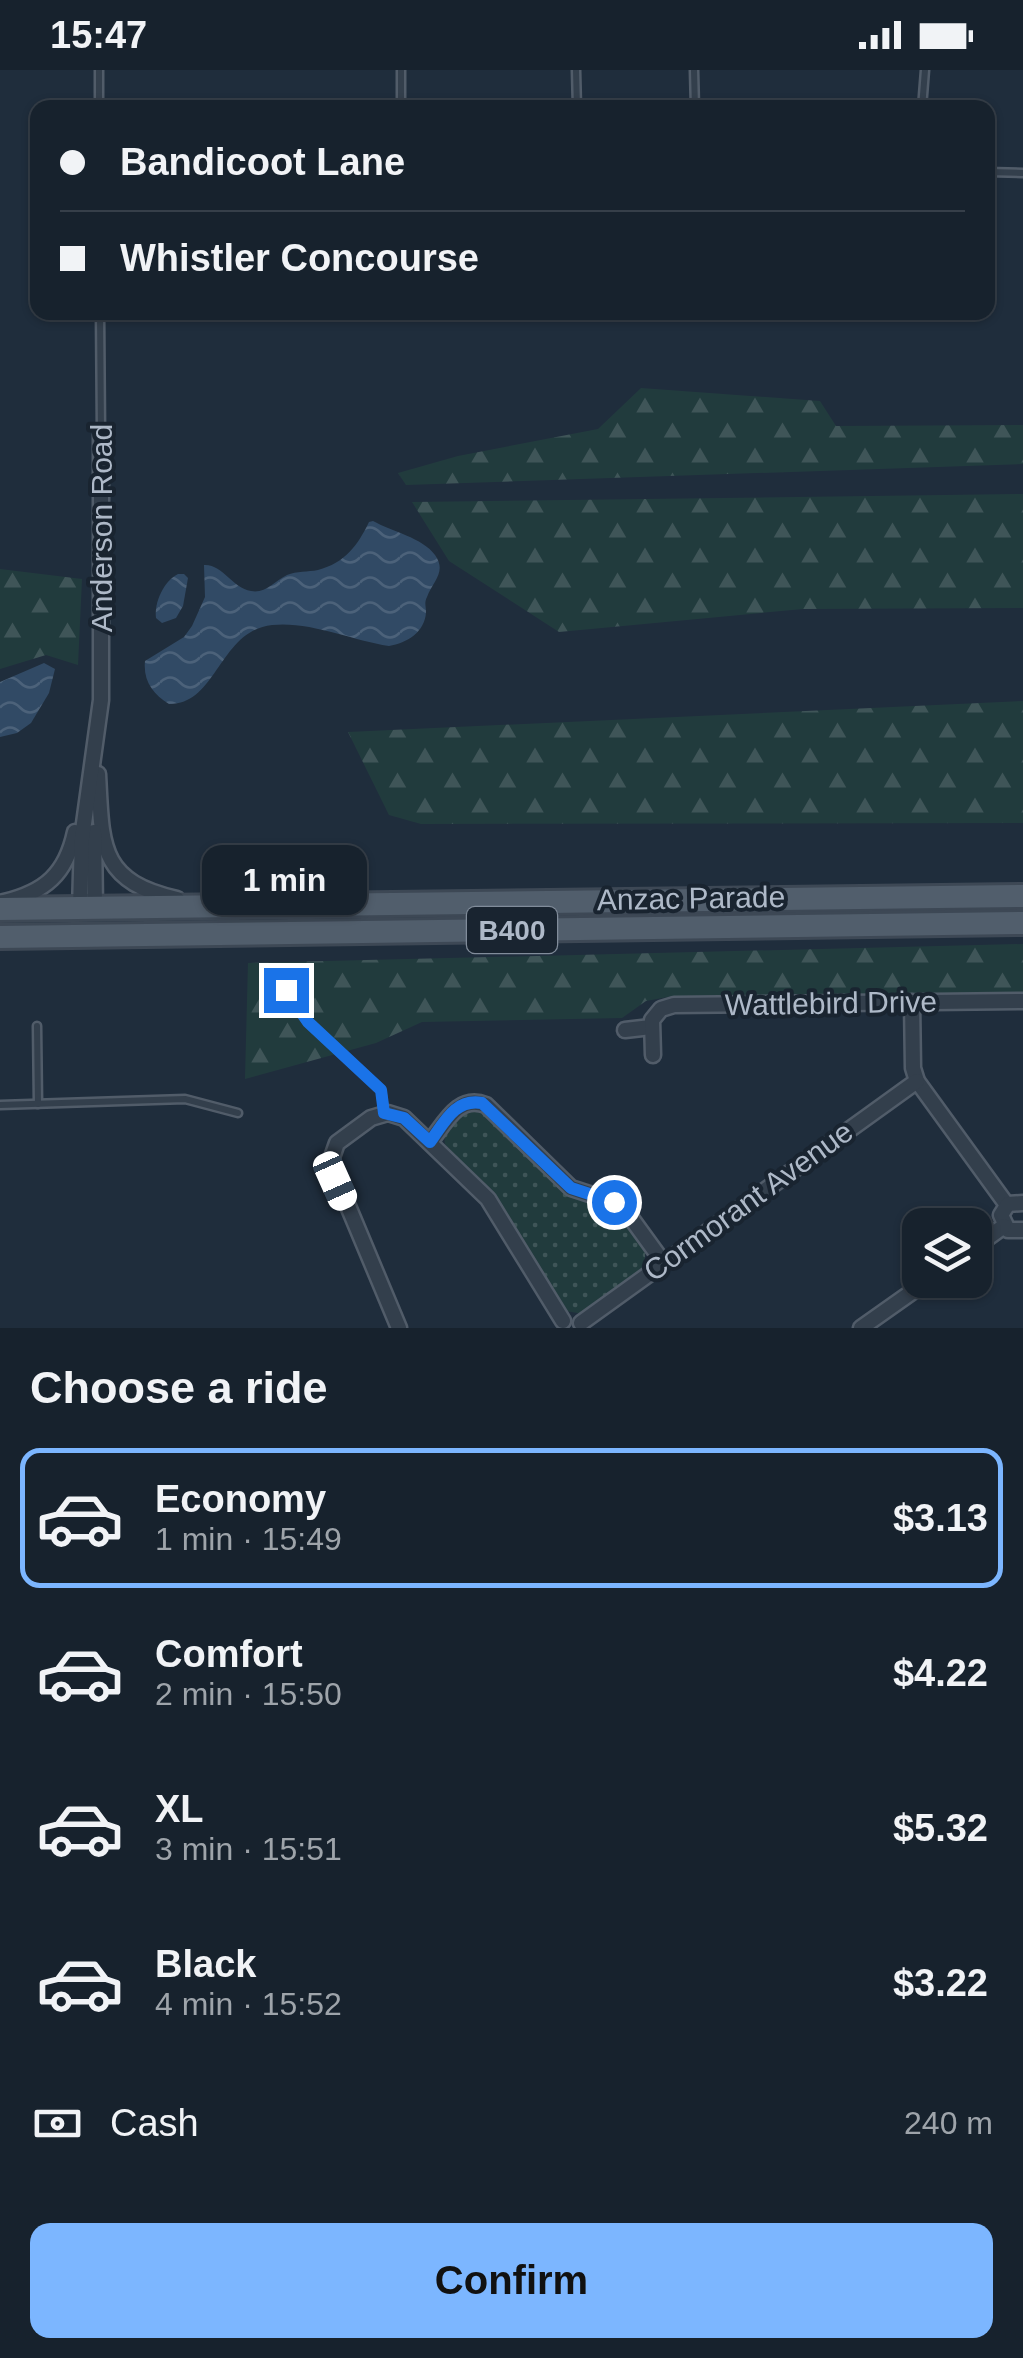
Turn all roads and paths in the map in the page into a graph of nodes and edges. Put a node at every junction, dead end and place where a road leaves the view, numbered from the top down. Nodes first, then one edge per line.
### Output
1 (99, 70) edge
2 (401, 70) edge
3 (576, 70) edge
4 (694, 70) edge
5 (925, 70) edge
6 (99, 100) edge
7 (401, 100) edge
8 (577, 100) edge
9 (695, 100) edge
10 (923, 100) edge
11 (995, 172) edge
12 (1023, 173) edge
13 (100, 320) edge
14 (101, 434) joint
15 (96, 750) junction
16 (1023, 896) edge
17 (0, 906) edge
18 (208, 906) junction
19 (88, 908) junction
20 (1023, 922) edge
21 (88, 935) junction
22 (0, 937) edge
23 (284, 981) dead end
24 (1023, 1001) edge
25 (912, 1002) junction
26 (37, 1026) dead end
27 (650, 1027) junction
28 (625, 1030) dead end
29 (653, 1054) dead end
30 (917, 1081) junction
31 (38, 1104) junction
32 (0, 1105) edge
33 (238, 1113) dead end
34 (384, 1113) junction
35 (430, 1142) junction
36 (1023, 1203) edge
37 (1007, 1205) junction
38 (1017, 1231) edge
39 (992, 1241) edge
40 (663, 1262) junction
41 (904, 1298) edge
42 (561, 1324) edge
43 (582, 1326) edge
44 (399, 1328) edge
45 (861, 1328) edge

1 - 6 lane
2 - 7 lane
3 - 8 lane
4 - 9 lane
5 - 10 lane
11 - 12 lane
13 - 14 lane, Anderson Road
14 - 15 street, Anderson Road
15 - 17 street, Anderson Road
15 - 18 street, Anderson Road
15 - 19 street, Anderson Road
16 - 18 main road, Anzac Parade / B400
17 - 19 main road, Anzac Parade / B400
18 - 19 main road, Anzac Parade / B400
19 - 21 main road
20 - 21 main road, Anzac Parade / B400
21 - 22 main road, Anzac Parade / B400
23 - 34 lane
24 - 25 street, Wattlebird Drive
25 - 27 street, Wattlebird Drive
25 - 30 street
26 - 31 lane
27 - 28 street, Wattlebird Drive
27 - 29 street
30 - 37 street
30 - 40 street, Cormorant Avenue
31 - 32 lane
31 - 33 lane
34 - 35 street
34 - 44 street
35 - 40 street
35 - 42 street
36 - 37 street
37 - 38 street
38 - 39 street
40 - 43 street, Cormorant Avenue
41 - 45 street
42 - 43 street

